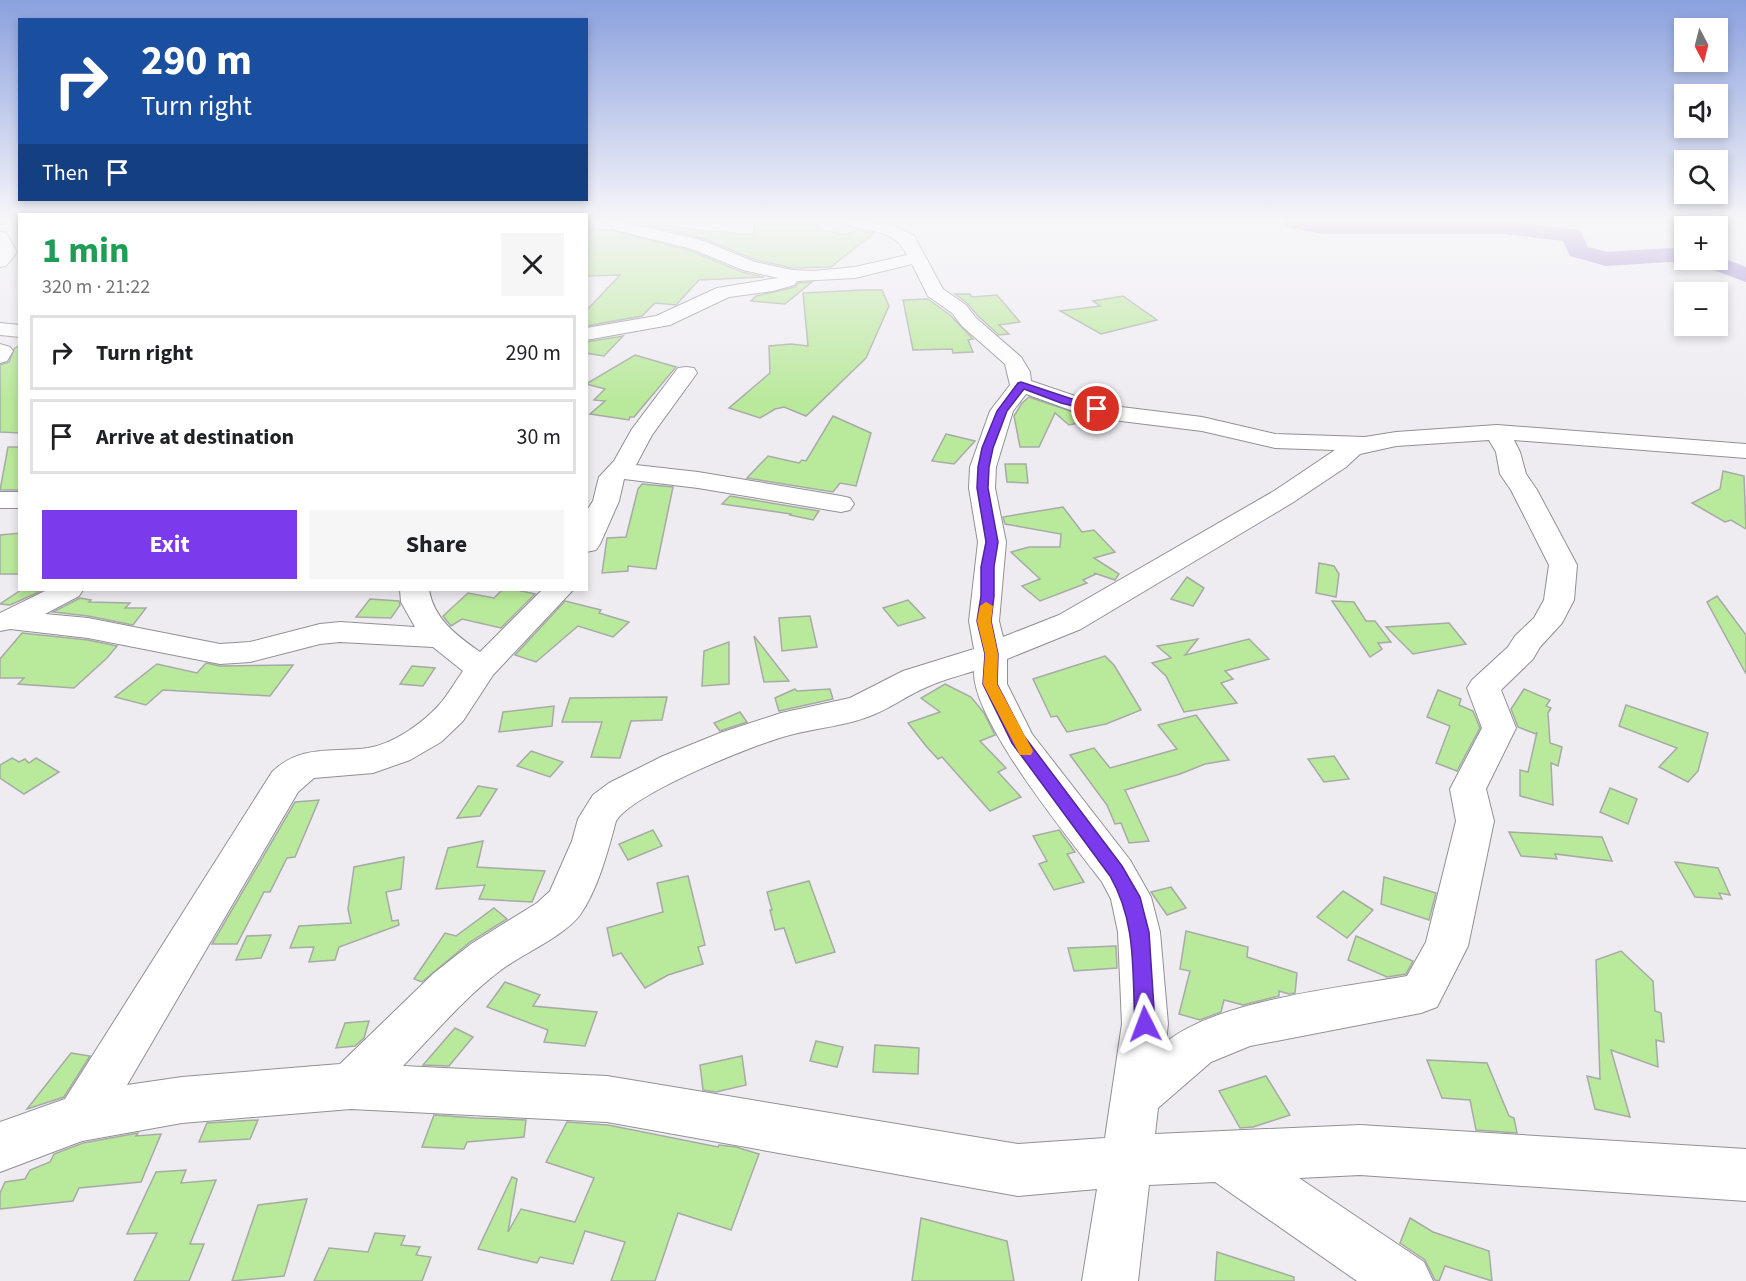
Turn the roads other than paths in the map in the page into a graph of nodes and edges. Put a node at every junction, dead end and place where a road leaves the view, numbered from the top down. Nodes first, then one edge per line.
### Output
1 (785, 282) edge
2 (930, 282) edge
3 (0, 329) edge
4 (18, 331) edge
5 (588, 334) edge
6 (686, 373) dead end
7 (1021, 385) junction
8 (1497, 432) junction
9 (1365, 444) junction
10 (1746, 451) edge
11 (618, 471) junction
12 (0, 500) edge
13 (18, 500) edge
14 (841, 504) dead end
15 (588, 539) edge
16 (67, 591) edge
17 (415, 591) edge
18 (557, 591) edge
19 (5, 621) edge
20 (442, 638) junction
21 (992, 654) junction
22 (482, 668) junction
23 (351, 1086) junction
24 (1136, 1096) junction
25 (82, 1117) junction
26 (0, 1147) edge
27 (1221, 1156) junction
28 (1128, 1161) junction
29 (1746, 1175) edge
30 (1110, 1281) edge
31 (1405, 1281) edge

1 - 5 street
2 - 7 street
3 - 4 street
6 - 11 street
7 - 9 street
7 - 21 street
8 - 9 street
8 - 10 street
8 - 24 street
9 - 21 street
11 - 14 street
11 - 15 street
12 - 13 street
16 - 19 street
17 - 20 street
18 - 22 street
19 - 20 street
20 - 22 street
21 - 23 street
21 - 24 street
22 - 25 street
23 - 25 street
23 - 28 street
24 - 28 street
25 - 26 street
27 - 28 street
27 - 29 street
27 - 31 street
28 - 30 street

